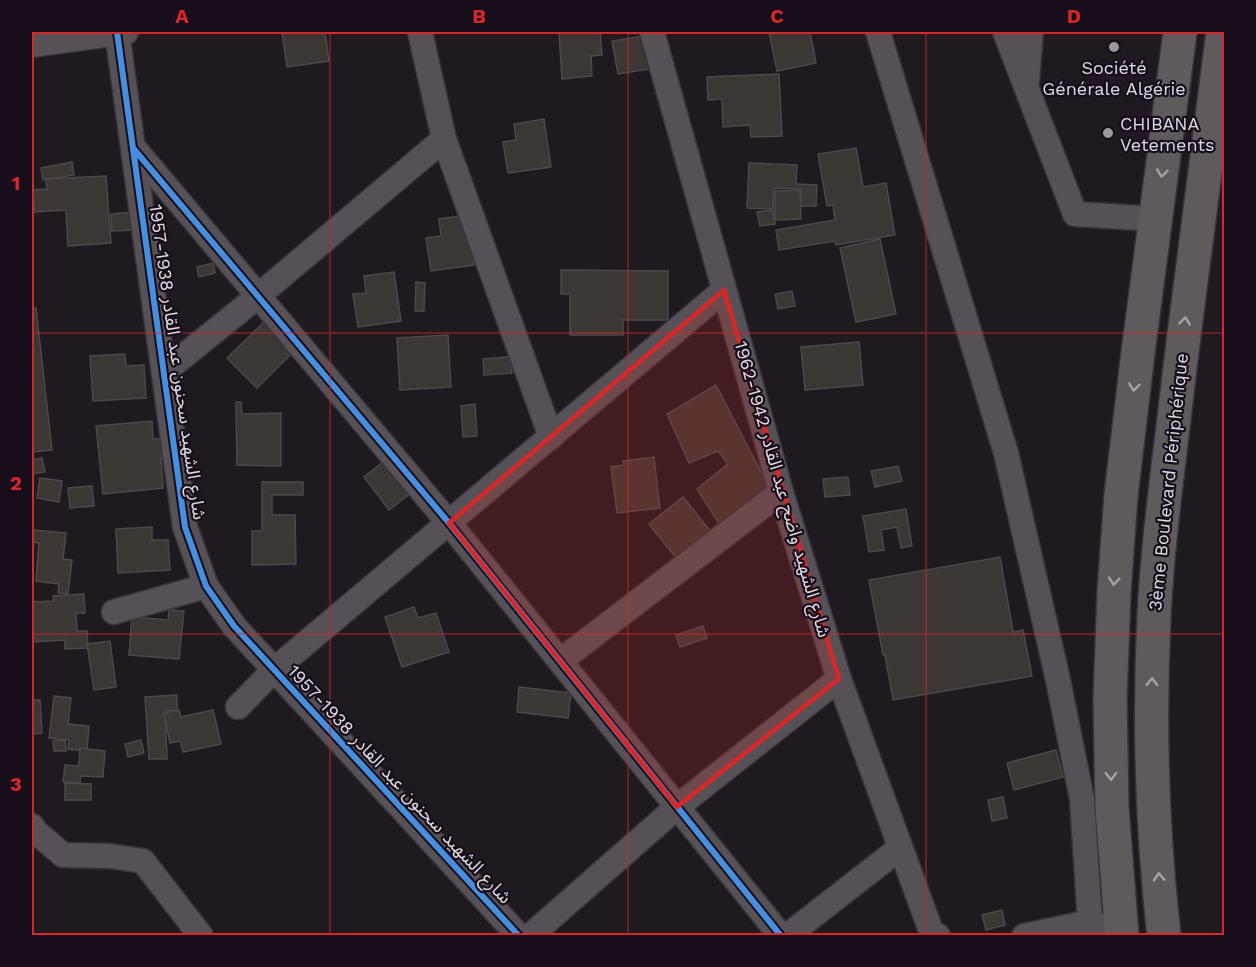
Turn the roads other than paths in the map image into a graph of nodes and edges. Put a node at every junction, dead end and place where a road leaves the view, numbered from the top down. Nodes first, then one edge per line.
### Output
1 (120, 32) edge
2 (420, 32) edge
3 (652, 32) edge
4 (878, 32) edge
5 (1005, 32) edge
6 (1031, 32) edge
7 (1180, 32) edge
8 (1223, 32) edge
9 (32, 45) edge
10 (1026, 88) junction
11 (444, 139) junction
12 (133, 147) junction
13 (1156, 219) junction
14 (724, 290) junction
15 (258, 296) junction
16 (164, 372) junction
17 (551, 437) junction
18 (781, 492) junction
19 (448, 523) junction
20 (206, 586) junction
21 (114, 612) dead end
22 (560, 661) junction
23 (274, 670) junction
24 (839, 679) junction
25 (238, 707) dead end
26 (677, 807) junction
27 (32, 826) edge
28 (900, 848) junction
29 (1090, 922) junction
30 (1122, 934) edge
31 (201, 936) edge
32 (519, 936) edge
33 (530, 936) edge
34 (781, 936) edge
35 (787, 936) edge
36 (938, 936) edge
37 (1024, 936) edge
38 (1164, 936) edge

1 - 9 street
1 - 12 street, شارع الشهيد سحنون عبد القادر 1938-1957
2 - 11 street
3 - 14 street, شارع الشهيد واضح عبد القادر 1942-1962
4 - 29 street
5 - 10 street
6 - 10 street
7 -> 13 main road
38 -> 8 main road, 3ème Boulevard Périphérique
10 - 13 street
11 - 15 street
11 - 17 street
12 - 15 street
12 - 16 street, شارع الشهيد سحنون عبد القادر 1938-1957
13 -> 30 main road
14 - 17 street
14 - 18 street, شارع الشهيد واضح عبد القادر 1942-1962
15 - 16 street
15 - 19 street
16 - 20 street, شارع الشهيد سحنون عبد القادر 1938-1957
17 - 19 street
18 - 22 street
18 - 24 street, شارع الشهيد واضح عبد القادر 1942-1962
19 - 22 street
19 - 23 street
20 - 21 street
20 - 23 street, شارع الشهيد سحنون عبد القادر 1938-1957
22 - 26 street
23 - 25 street
23 - 32 street, شارع الشهيد سحنون عبد القادر 1938-1957
24 - 26 street
24 - 28 street, شارع الشهيد واضح عبد القادر 1942-1962
26 - 33 street
26 - 34 street
27 - 31 street
28 - 35 street
28 - 36 street, شارع الشهيد واضح عبد القادر 1942-1962
29 - 30 street
29 - 37 street

